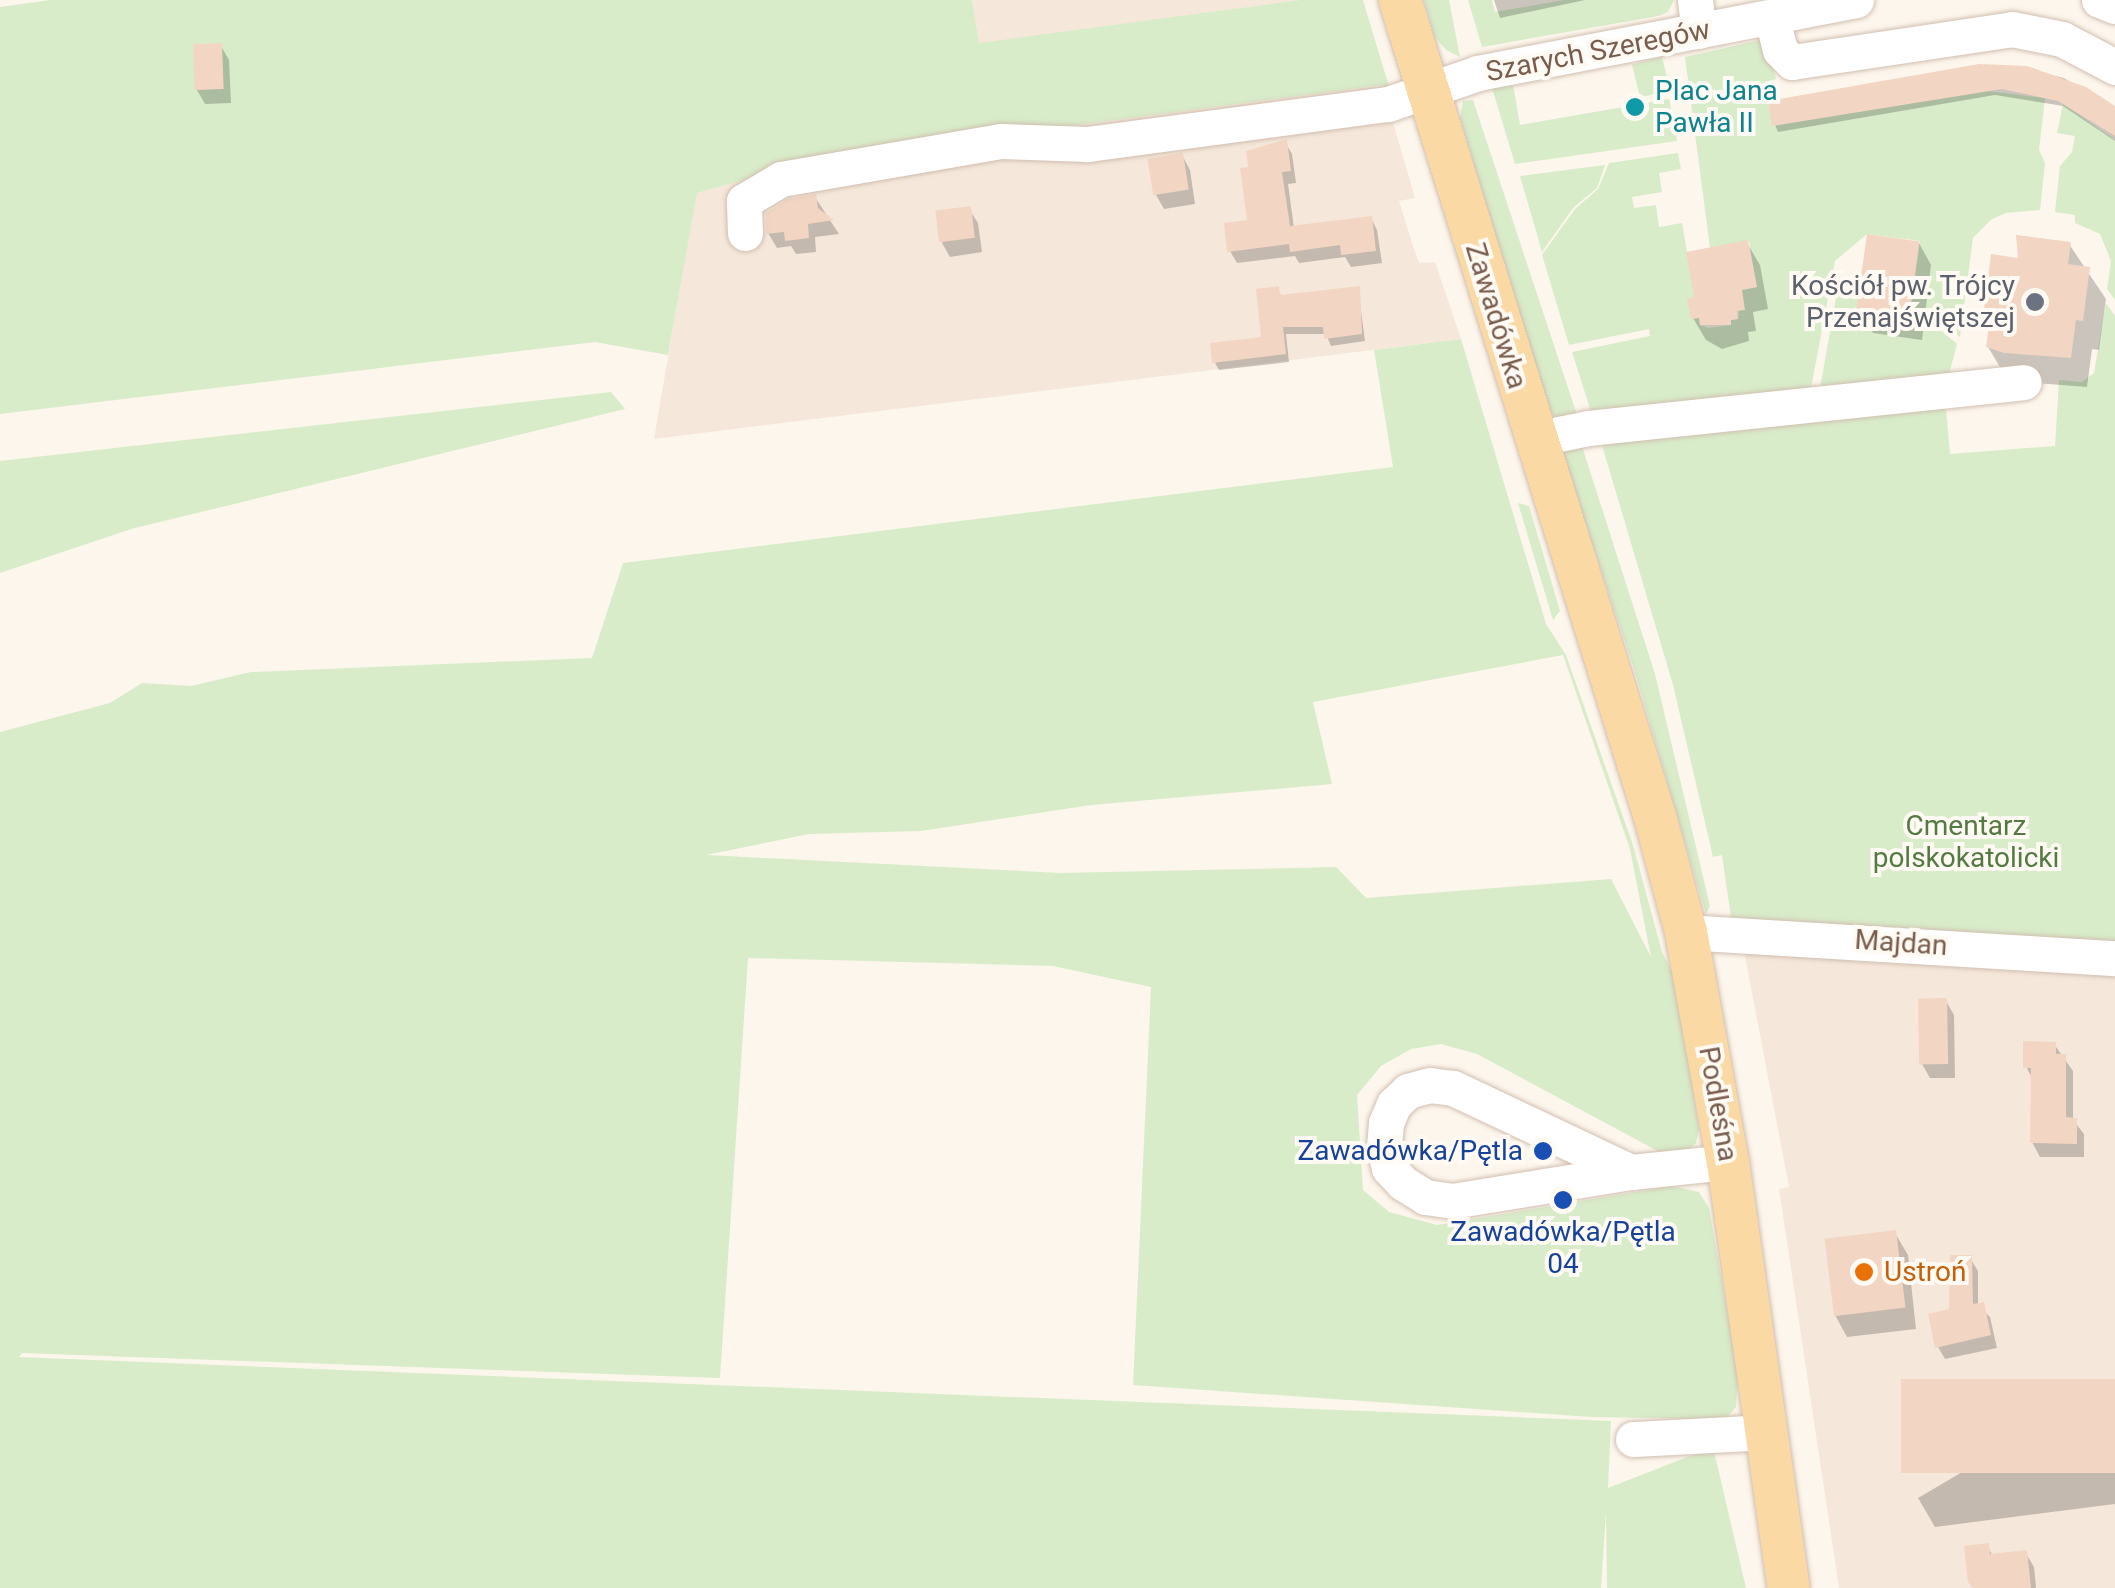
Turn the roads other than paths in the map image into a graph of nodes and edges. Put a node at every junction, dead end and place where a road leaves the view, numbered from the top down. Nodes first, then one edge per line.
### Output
1 (1400, 0) edge
2 (1856, 0) edge
3 (2100, 0) edge
4 (2115, 6) edge
5 (1697, 16) edge
6 (1772, 18) junction
7 (2115, 67) edge
8 (1427, 90) junction
9 (745, 233) dead end
10 (2024, 382) dead end
11 (1534, 439) junction
12 (1594, 631) joint
13 (1686, 932) junction
14 (2115, 958) edge
15 (1728, 1162) junction
16 (1631, 1172) junction
17 (1765, 1432) junction
18 (1633, 1438) dead end
19 (1789, 1588) edge

1 - 8 main road, Zawadówka
2 - 6 street, Szarych Szeregów
3 - 4 street
5 - 6 street, Szarych Szeregów
5 - 8 street, Szarych Szeregów
6 - 7 street
8 - 9 street, Szarych Szeregów
8 - 11 main road, Zawadówka
10 - 11 street
11 - 12 main road, Zawadówka
12 - 13 main road, Podleśna
13 - 14 street, Majdan
13 - 15 main road, Podleśna
15 - 16 street
15 - 17 main road, Podleśna
16 - 16 street
17 - 18 street
17 - 19 main road, Podleśna

